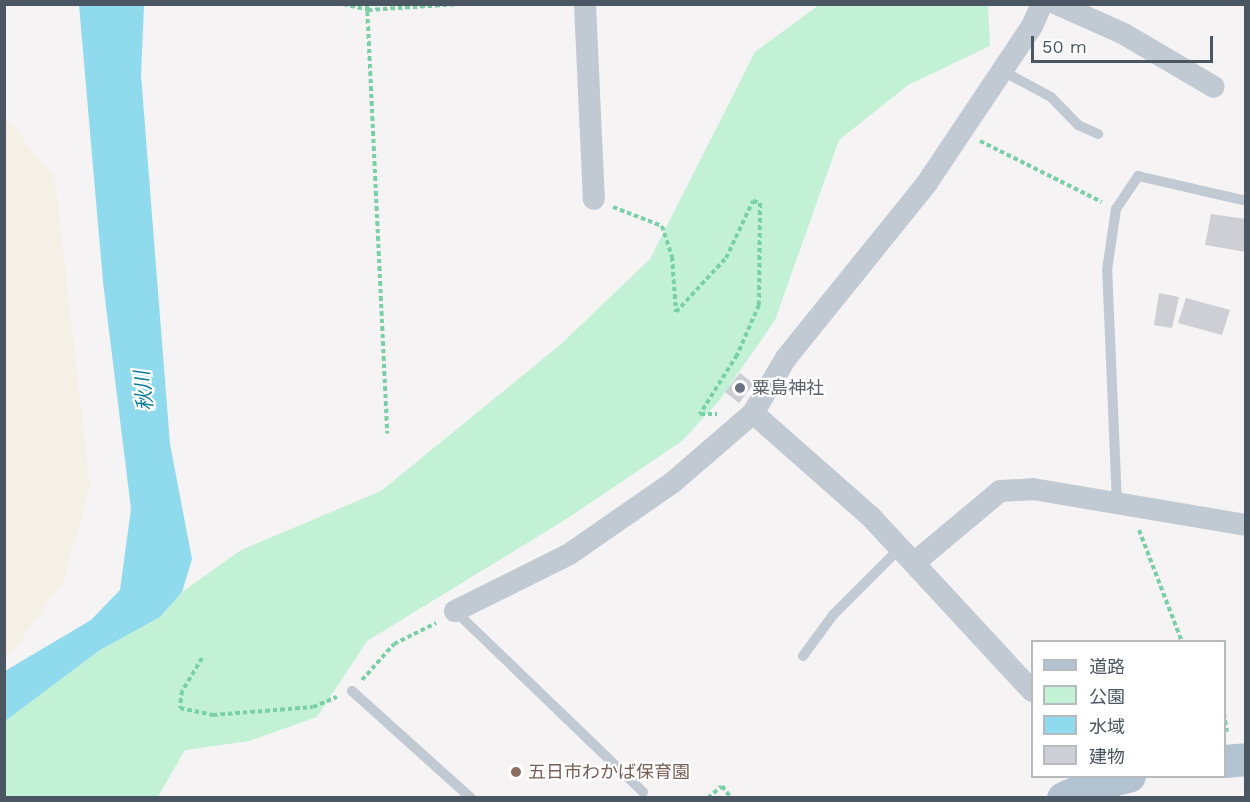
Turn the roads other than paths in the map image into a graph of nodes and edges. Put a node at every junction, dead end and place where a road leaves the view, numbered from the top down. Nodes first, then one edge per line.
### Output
1 (585, 4) edge
2 (1042, 4) edge
3 (1057, 4) edge
4 (1000, 70) junction
5 (1214, 87) dead end
6 (1098, 134) dead end
7 (594, 199) road end
8 (1245, 201) edge
9 (753, 413) junction
10 (1123, 506) junction
11 (1245, 525) edge
12 (906, 556) junction
13 (456, 611) joint
14 (803, 656) dead end
15 (1031, 690) edge
16 (352, 691) road end
17 (1226, 747) edge
18 (1245, 759) edge
19 (1125, 778) edge
20 (1084, 789) edge
21 (643, 792) dead end
22 (471, 798) edge

1 - 7 street
2 - 4 street
3 - 5 street
4 - 6 lane
4 - 9 street
8 - 10 lane
9 - 12 street
9 - 13 street
10 - 11 street
10 - 12 street
12 - 14 lane
12 - 15 street
13 - 21 lane
16 - 22 lane
17 - 18 main road
19 - 20 main road

